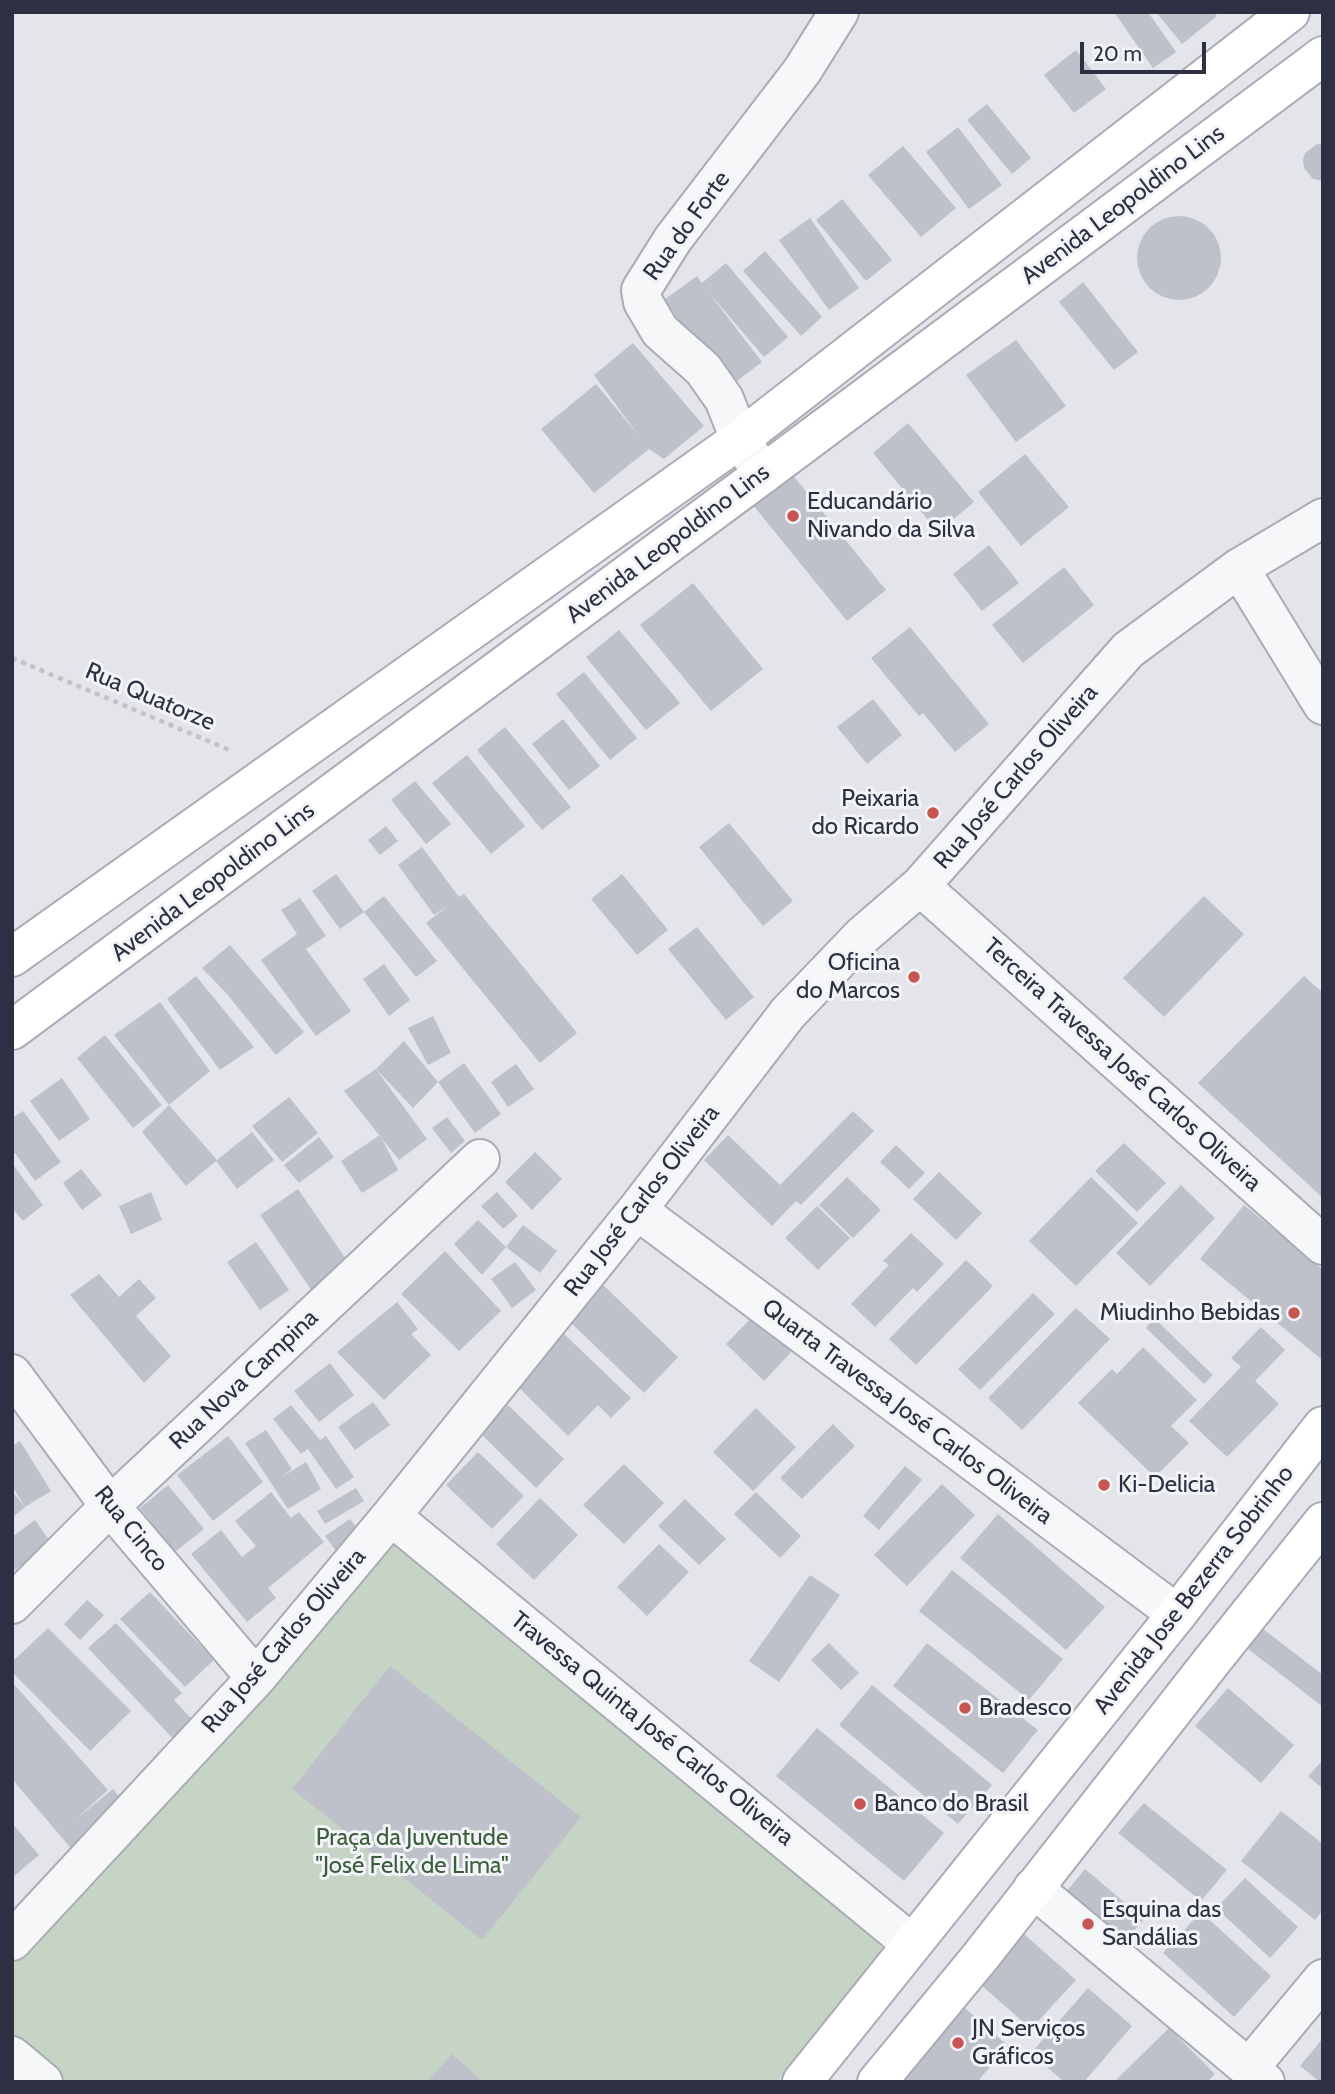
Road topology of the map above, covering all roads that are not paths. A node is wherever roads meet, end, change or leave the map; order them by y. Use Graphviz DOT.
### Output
graph roads {
  1 [pos="839,12"];
  2 [pos="1290,12"];
  3 [pos="1323,56"];
  4 [pos="740,439"];
  5 [pos="763,474"];
  6 [pos="1323,517"];
  7 [pos="1239,568"];
  8 [pos="1323,705"];
  9 [pos="920,886"];
  10 [pos="12,957"];
  11 [pos="12,1030"];
  12 [pos="480,1159"];
  13 [pos="637,1210"];
  14 [pos="1323,1245"];
  15 [pos="12,1374"];
  16 [pos="1323,1426"];
  17 [pos="110,1506"];
  18 [pos="391,1516"];
  19 [pos="1323,1522"];
  20 [pos="12,1604"];
  21 [pos="1177,1614"];
  22 [pos="256,1678"];
  23 [pos="1033,1888"];
  24 [pos="12,1941"];
  25 [pos="912,1944"];
  26 [pos="1323,1979"];
  27 [pos="12,2056"];
  28 [pos="1257,2075"];
  29 [pos="817,2077"];
  30 [pos="43,2082"];
  31 [pos="877,2082"];
  1 -- 4 [label="street, Rua do Forte"];
  2 -- 4 [label="main road, Avenida Leopoldino Lins"];
  3 -- 5 [label="main road, Avenida Leopoldino Lins"];
  4 -- 5 [label="street, Rua do Forte"];
  4 -- 10 [label="main road, Avenida Leopoldino Lins"];
  5 -- 11 [label="main road, Avenida Leopoldino Lins"];
  6 -- 7 [label="street, Rua José Carlos Oliveira"];
  7 -- 8 [label="street"];
  7 -- 9 [label="street, Rua José Carlos Oliveira"];
  9 -- 13 [label="street, Rua José Carlos Oliveira"];
  9 -- 14 [label="street, Terceira Travessa José Carlos Oliveira"];
  12 -- 17 [label="street, Rua Nova Campina"];
  13 -- 18 [label="street, Rua José Carlos Oliveira"];
  13 -- 21 [label="street, Quarta Travessa José Carlos Oliveira"];
  15 -- 17 [label="street, Rua Cinco"];
  16 -- 21 [label="main road, Avenida Jose Bezerra Sobrinho"];
  17 -- 20 [label="street, Rua Nova Campina"];
  17 -- 22 [label="street, Rua Cinco"];
  18 -- 22 [label="street, Rua José Carlos Oliveira"];
  18 -- 25 [label="street, Travessa Quinta José Carlos Oliveira"];
  19 -- 23 [label="main road"];
  21 -- 25 [label="main road, Avenida Jose Bezerra Sobrinho"];
  22 -- 24 [label="street, Rua José Carlos Oliveira"];
  23 -- 28 [label="street"];
  23 -- 31 [label="main road"];
  25 -- 29 [label="main road, Avenida Jose Bezerra Sobrinho"];
  26 -- 28 [label="street"];
  27 -- 30 [label="street"];
}
